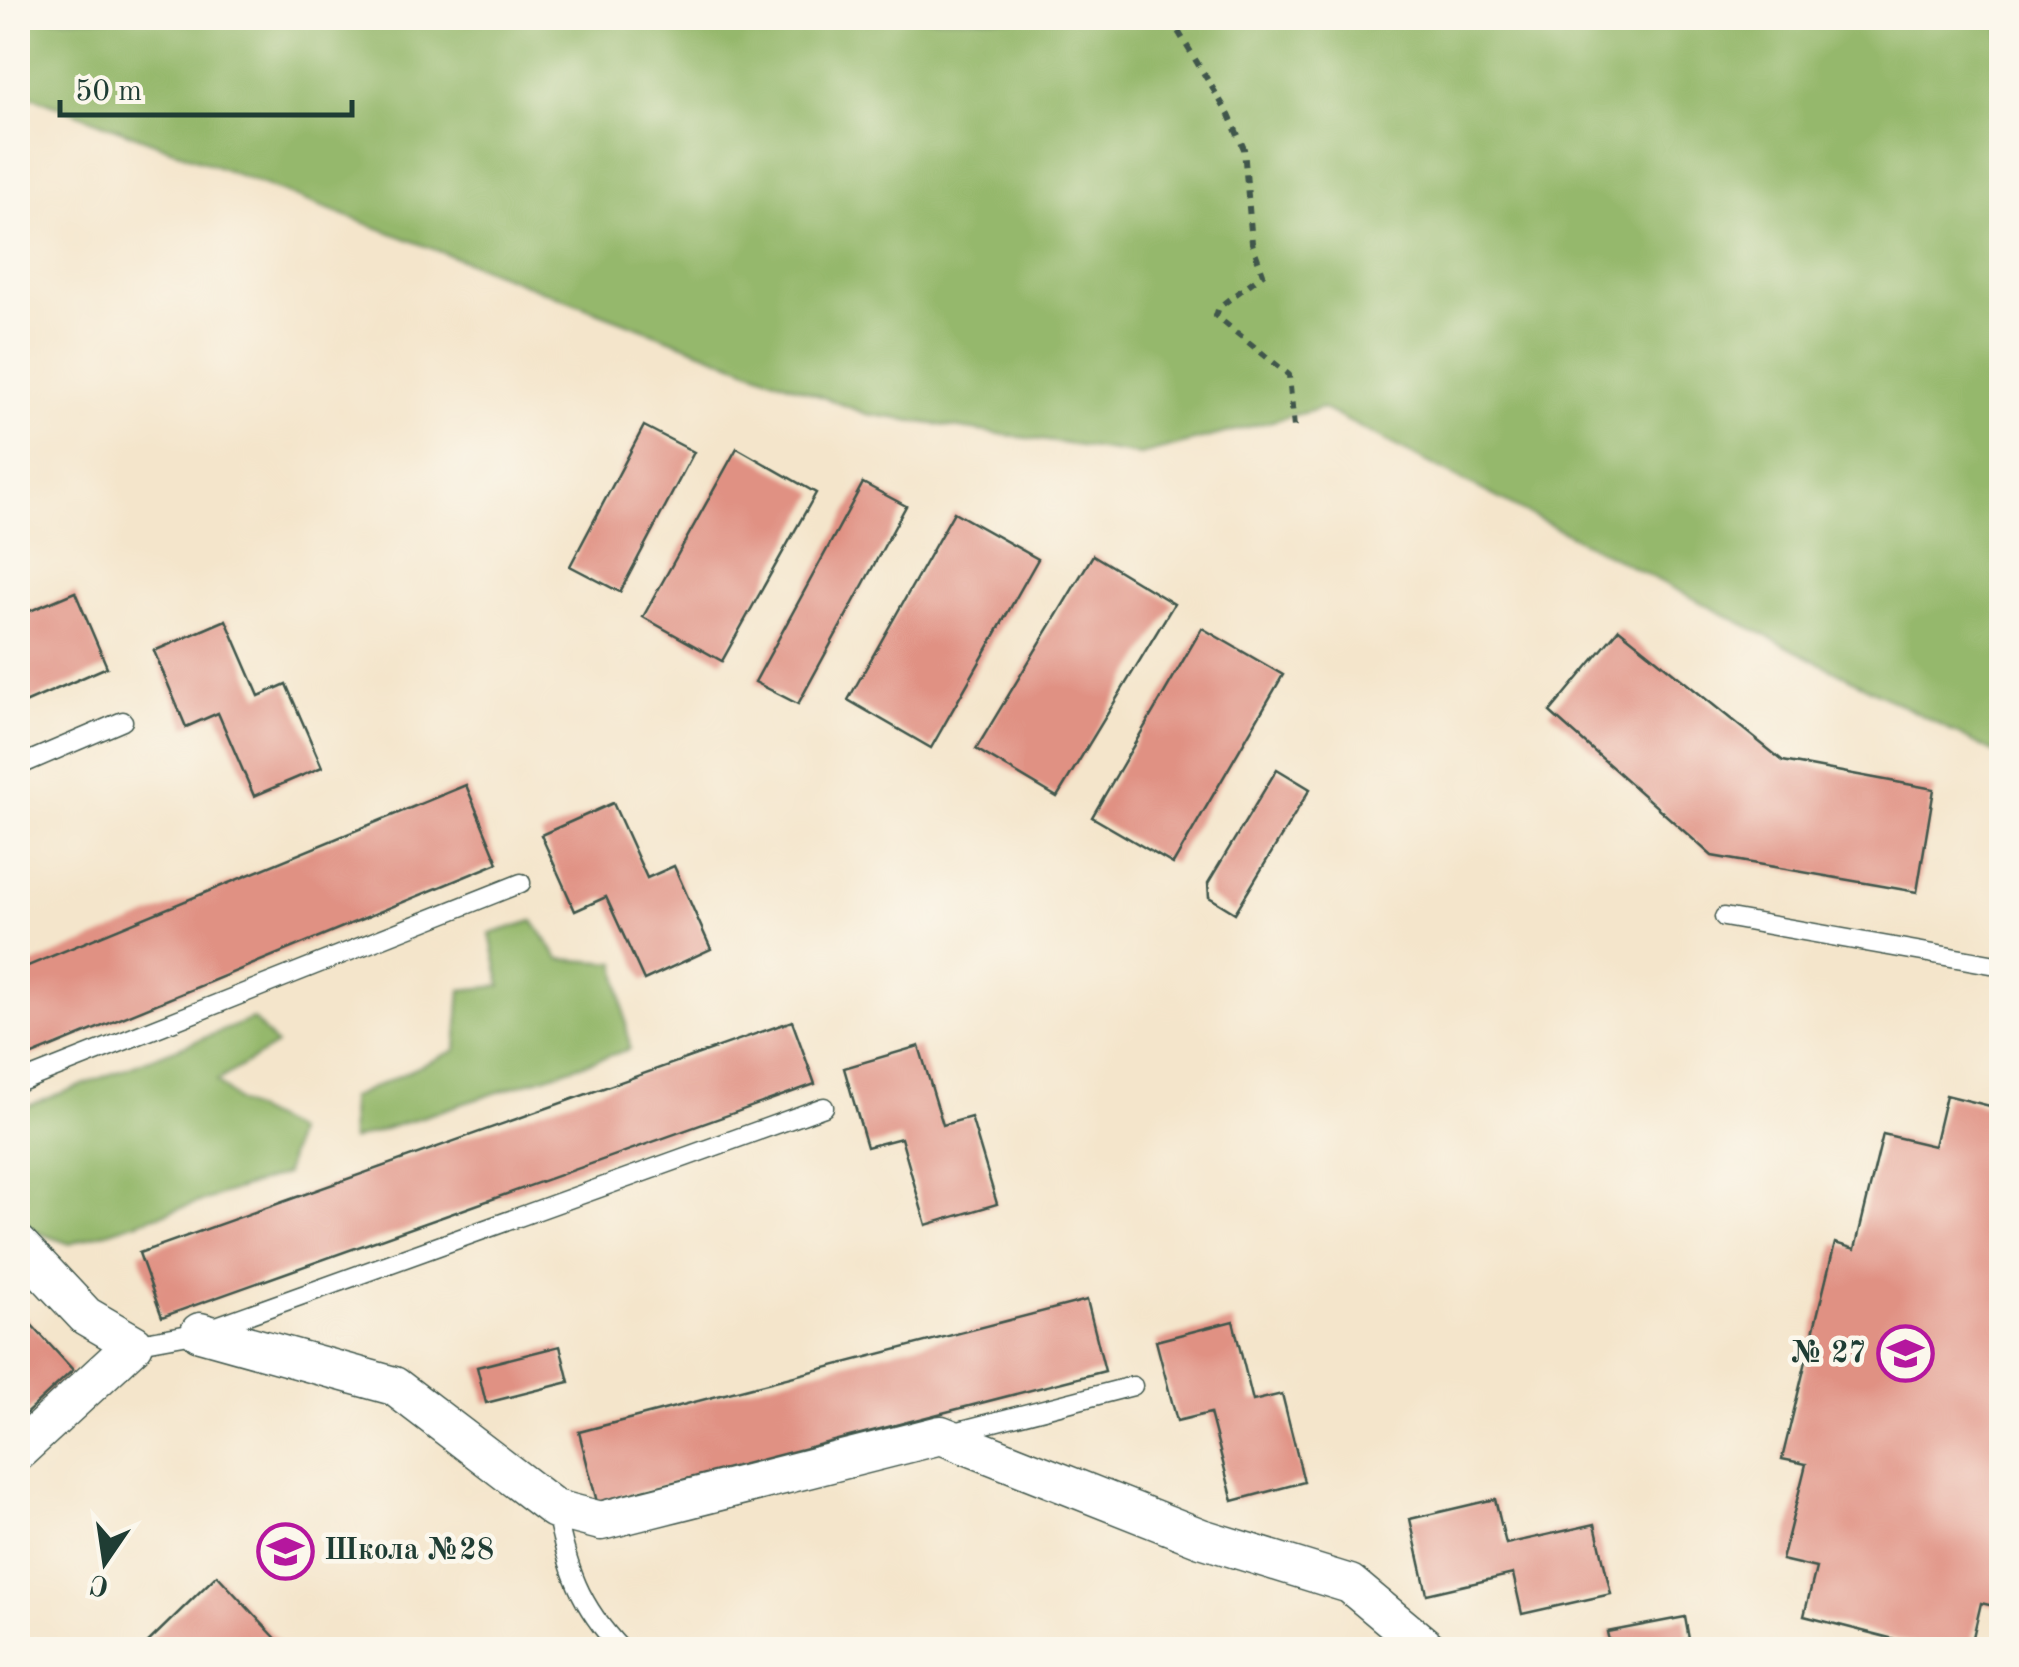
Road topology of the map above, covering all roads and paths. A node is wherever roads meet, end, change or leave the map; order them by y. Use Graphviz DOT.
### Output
graph roads {
  1 [pos="1170,18"];
  2 [pos="1294,428"];
  3 [pos="123,721"];
  4 [pos="18,766"];
  5 [pos="521,883"];
  6 [pos="1724,917"];
  7 [pos="2002,966"];
  8 [pos="18,1084"];
  9 [pos="824,1107"];
  10 [pos="18,1244"];
  11 [pos="200,1332"];
  12 [pos="134,1344"];
  13 [pos="1133,1386"];
  14 [pos="941,1435"];
  15 [pos="18,1451"];
  16 [pos="555,1508"];
  17 [pos="622,1650"];
  18 [pos="1429,1650"];
  1 -- 2 [label="path"];
  3 -- 4 [label="lane"];
  5 -- 8 [label="lane"];
  6 -- 7 [label="lane"];
  9 -- 11 [label="lane"];
  10 -- 12 [label="street"];
  11 -- 12 [label="lane"];
  11 -- 16 [label="street"];
  12 -- 15 [label="street"];
  13 -- 14 [label="lane"];
  14 -- 16 [label="street"];
  14 -- 18 [label="street"];
  16 -- 17 [label="lane"];
}
